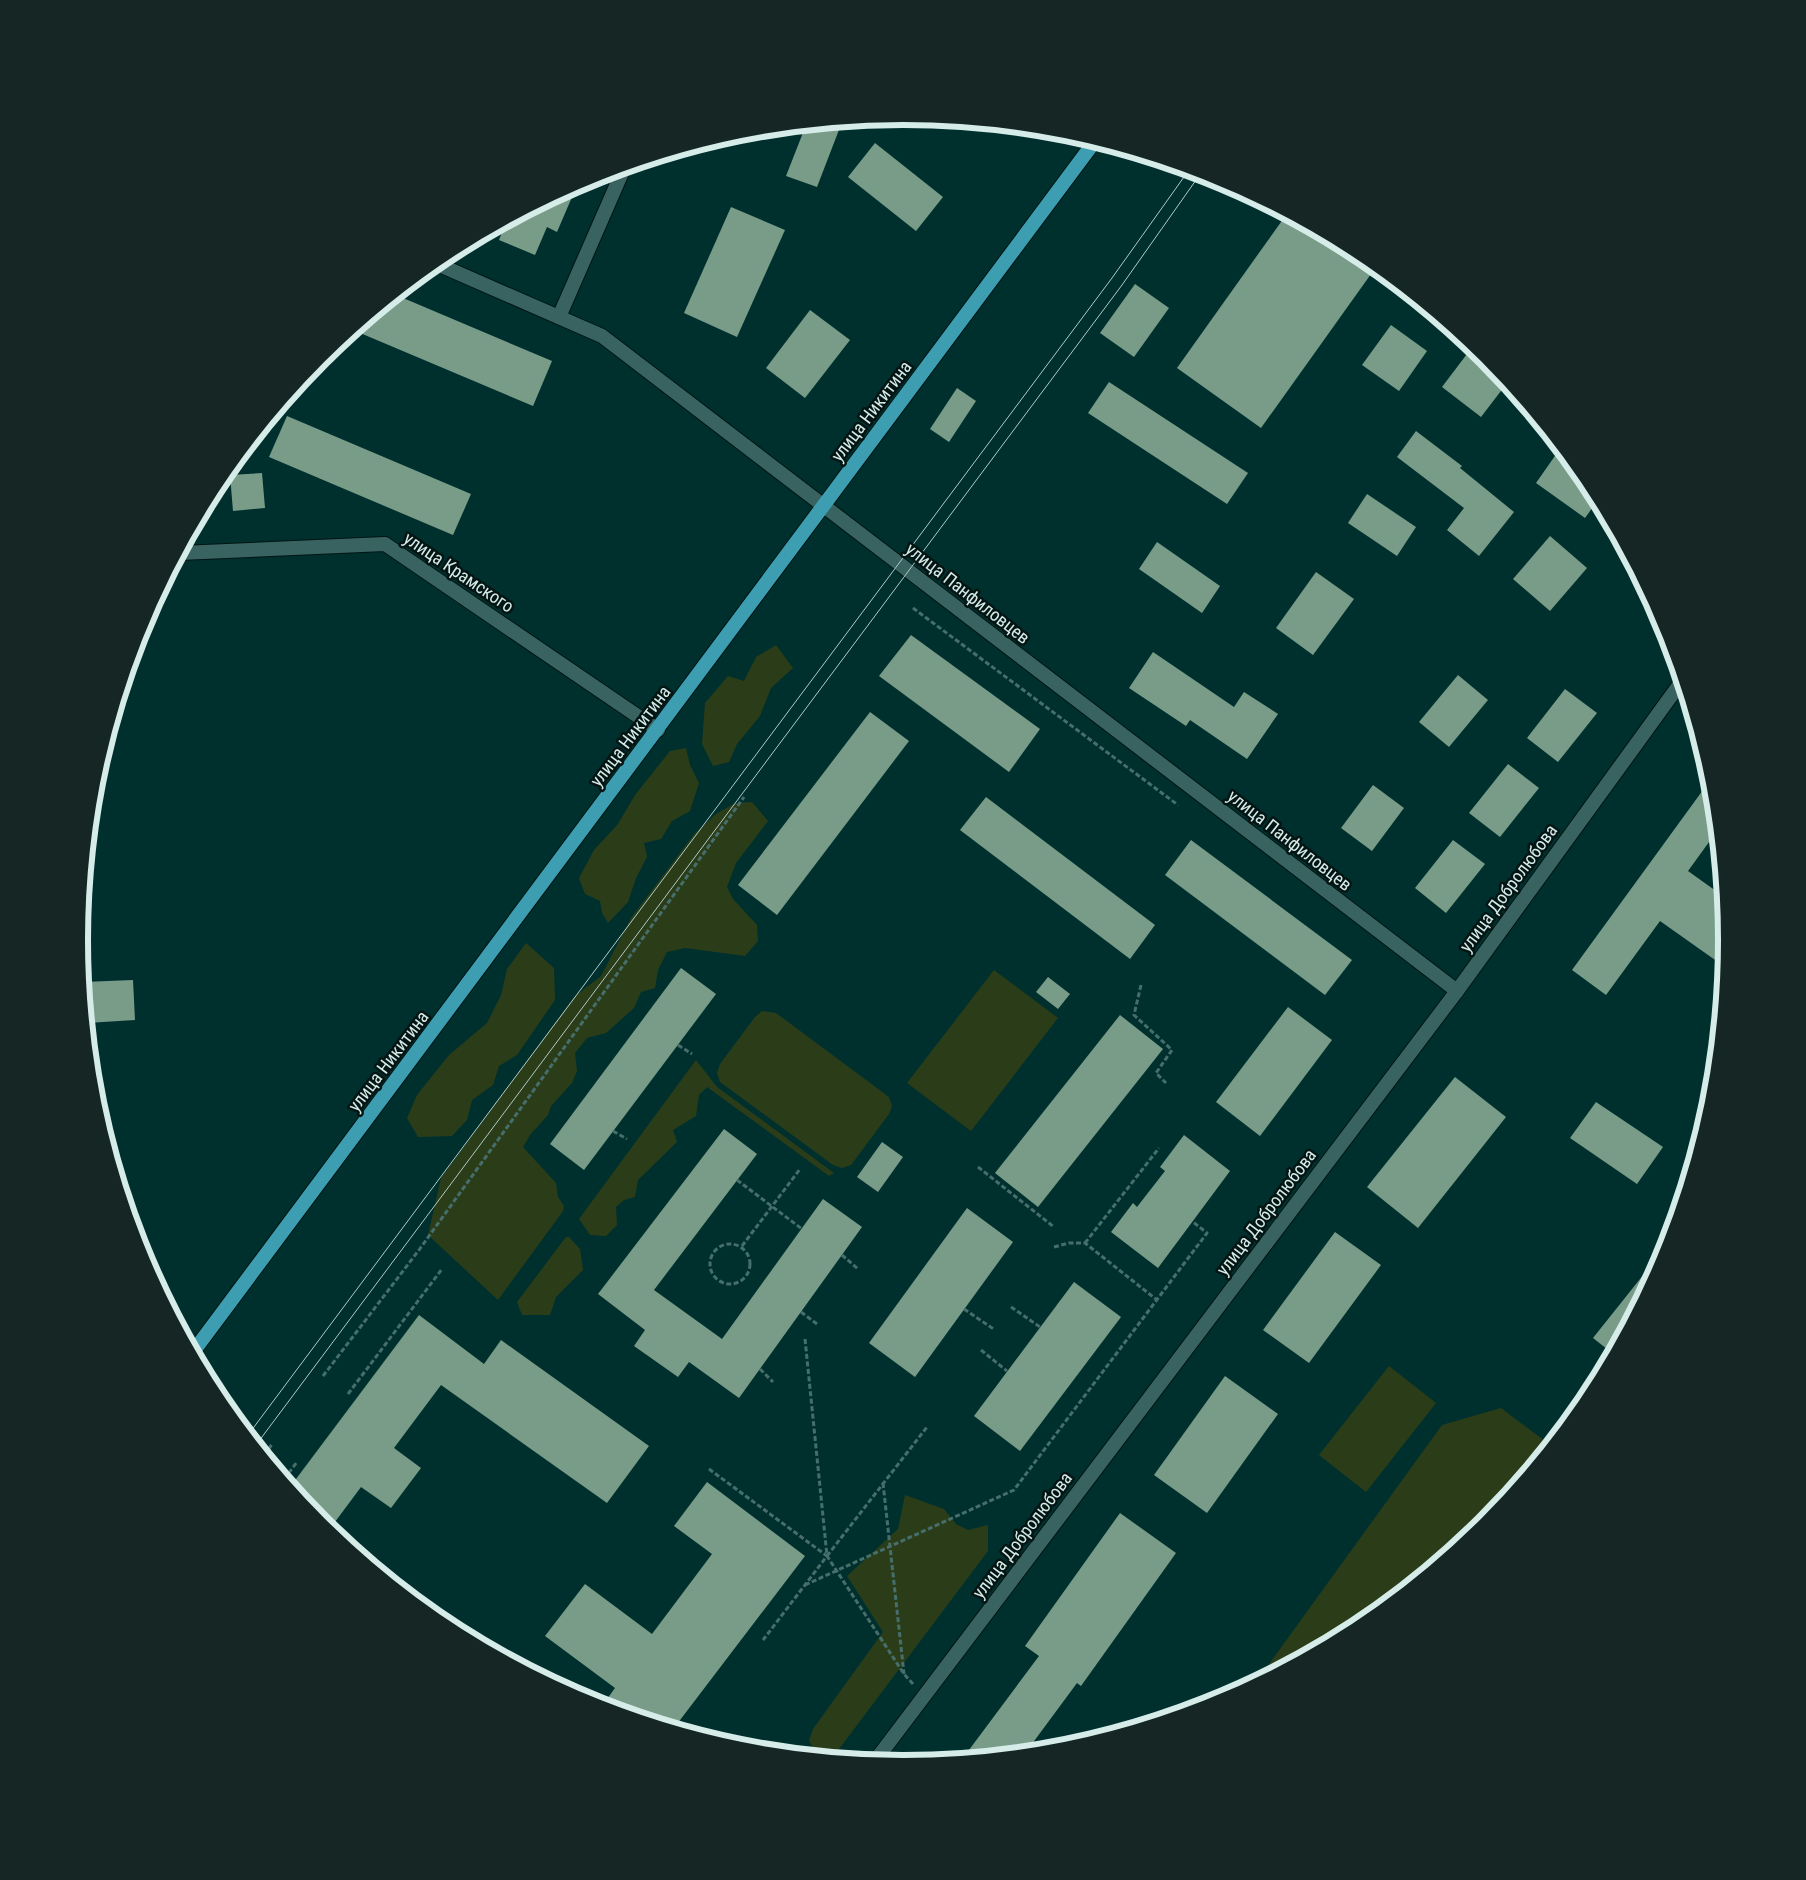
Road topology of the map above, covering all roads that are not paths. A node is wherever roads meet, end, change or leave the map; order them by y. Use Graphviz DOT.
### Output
graph roads {
  1 [pos="1091,147"];
  2 [pos="621,176"];
  3 [pos="443,267"];
  4 [pos="559,317"];
  5 [pos="824,506"];
  6 [pos="186,553"];
  7 [pos="1678,688"];
  8 [pos="658,730"];
  9 [pos="1457,991"];
  10 [pos="197,1347"];
  11 [pos="880,1755"];
  1 -- 5 [label="main road, улица Никитина"];
  2 -- 4 [label="street"];
  3 -- 4 [label="street, улица Панфиловцев"];
  4 -- 5 [label="street, улица Панфиловцев"];
  5 -- 8 [label="main road, улица Никитина"];
  5 -- 9 [label="street, улица Панфиловцев"];
  6 -- 8 [label="street, улица Крамского"];
  7 -- 9 [label="street, улица Добролюбова"];
  8 -- 10 [label="main road, улица Никитина"];
  9 -- 11 [label="street, улица Добролюбова"];
}
